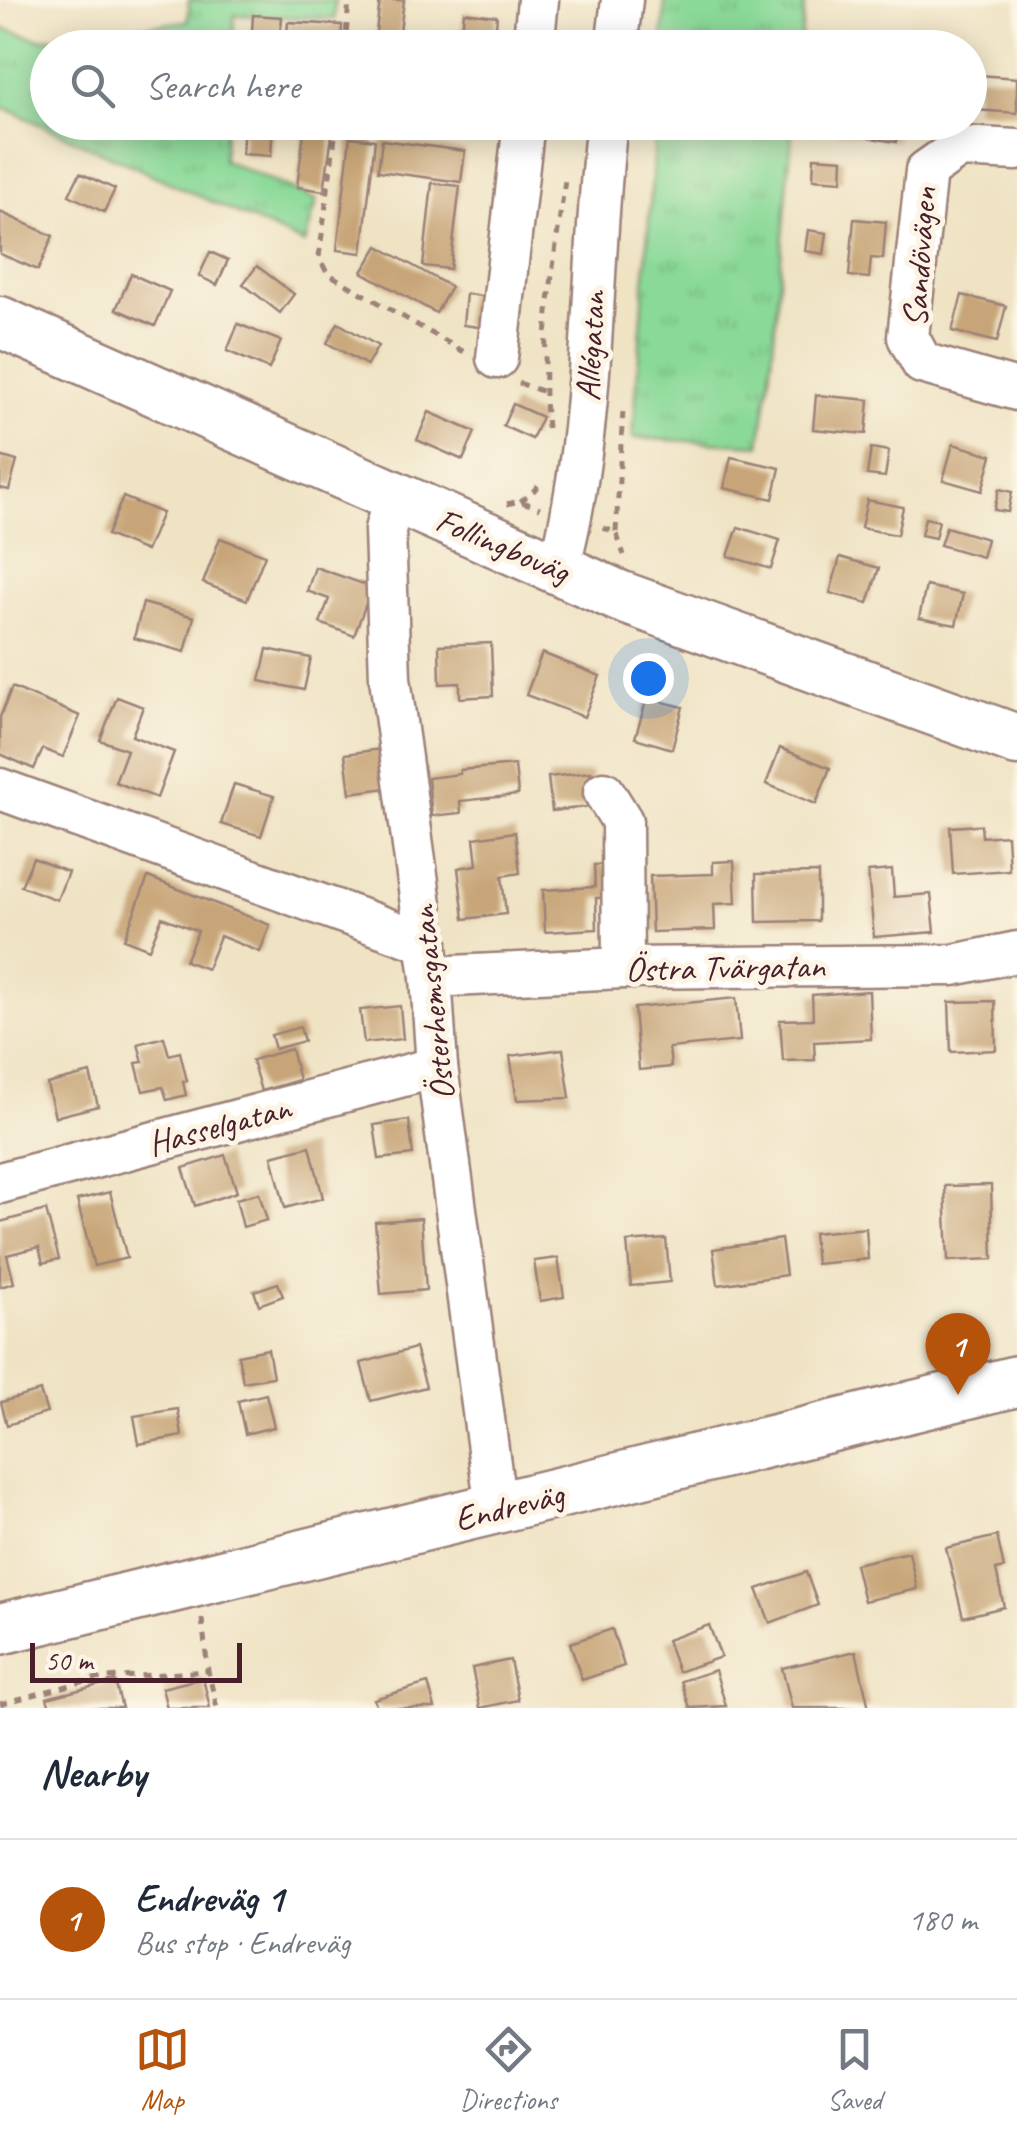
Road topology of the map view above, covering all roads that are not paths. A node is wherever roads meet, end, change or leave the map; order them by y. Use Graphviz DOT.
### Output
graph roads {
  1 [pos="538,0"];
  2 [pos="622,0"];
  3 [pos="534,30"];
  4 [pos="618,30"];
  5 [pos="522,140"];
  6 [pos="606,140"];
  7 [pos="1017,150"];
  8 [pos="0,322"];
  9 [pos="495,365"];
  10 [pos="1017,390"];
  11 [pos="394,498"];
  12 [pos="560,568"];
  13 [pos="1017,740"];
  14 [pos="0,789"];
  15 [pos="604,792"];
  16 [pos="1017,952"];
  17 [pos="429,960"];
  18 [pos="623,968"];
  19 [pos="438,1066"];
  20 [pos="0,1183"];
  21 [pos="1017,1381"];
  22 [pos="496,1509"];
  23 [pos="0,1629"];
  1 -- 3 [label="street"];
  2 -- 4 [label="street"];
  5 -- 9 [label="street"];
  6 -- 12 [label="street, Allégatan"];
  7 -- 10 [label="street, Sandövägen"];
  8 -- 11 [label="main road, Follingboväg"];
  11 -- 12 [label="main road, Follingboväg"];
  11 -- 17 [label="street, Österhemsgatan"];
  12 -- 13 [label="main road, Follingboväg"];
  14 -- 17 [label="street, Östra Tvärgatan"];
  15 -- 18 [label="street"];
  16 -- 18 [label="street, Östra Tvärgatan"];
  17 -- 18 [label="street, Östra Tvärgatan"];
  17 -- 19 [label="street, Österhemsgatan"];
  19 -- 20 [label="street, Hasselgatan"];
  19 -- 22 [label="street, Österhemsgatan"];
  21 -- 22 [label="main road, Endreväg"];
  22 -- 23 [label="main road, Endreväg"];
}
